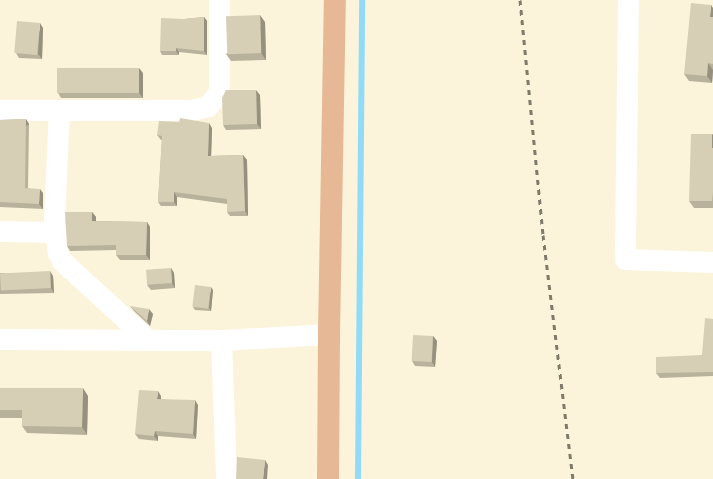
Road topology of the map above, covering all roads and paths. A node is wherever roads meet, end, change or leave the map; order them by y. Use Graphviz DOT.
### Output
graph roads {
  1 [pos="219,0"];
  2 [pos="335,0"];
  3 [pos="628,0"];
  4 [pos="0,110"];
  5 [pos="59,110"];
  6 [pos="0,231"];
  7 [pos="54,232"];
  8 [pos="713,262"];
  9 [pos="329,334"];
  10 [pos="146,338"];
  11 [pos="0,339"];
  12 [pos="221,340"];
  13 [pos="226,479"];
  14 [pos="328,479"];
  1 -- 5 [label="street"];
  2 -- 9 [label="main road"];
  3 -- 8 [label="street"];
  4 -- 5 [label="street"];
  5 -- 7 [label="street"];
  6 -- 7 [label="street"];
  7 -- 10 [label="street"];
  9 -- 12 [label="street"];
  9 -- 14 [label="main road"];
  10 -- 11 [label="street"];
  10 -- 12 [label="street"];
  12 -- 13 [label="street"];
}
